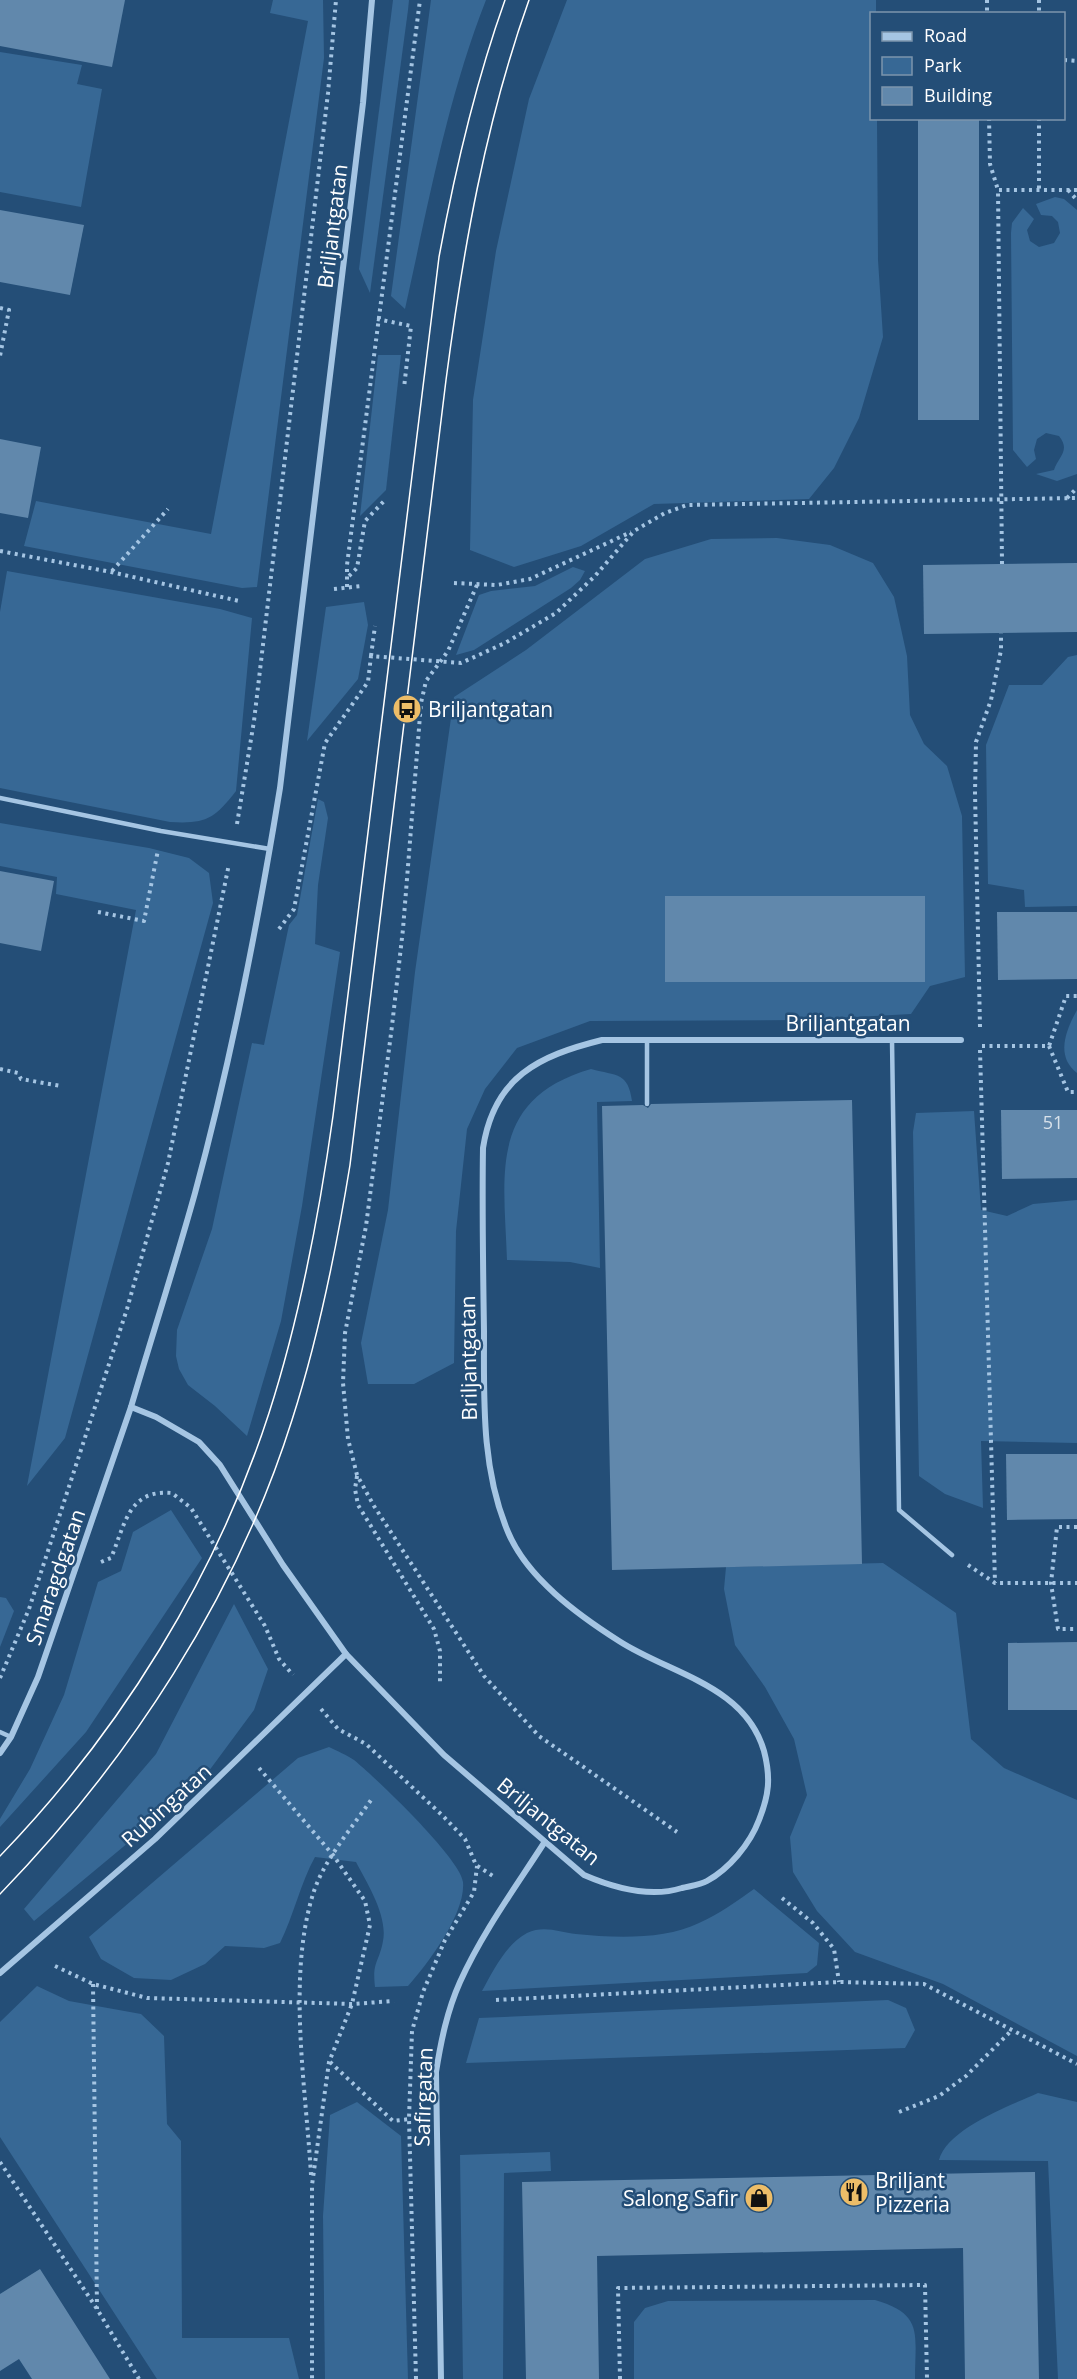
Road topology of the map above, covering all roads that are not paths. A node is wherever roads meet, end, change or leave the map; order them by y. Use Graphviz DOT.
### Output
graph roads {
  1 [pos="372,0"];
  2 [pos="0,798"];
  3 [pos="270,849"];
  4 [pos="647,1040"];
  5 [pos="892,1040"];
  6 [pos="961,1040"];
  7 [pos="647,1104"];
  8 [pos="131,1407"];
  9 [pos="952,1555"];
  10 [pos="346,1654"];
  11 [pos="0,1732"];
  12 [pos="11,1737"];
  13 [pos="0,1753"];
  14 [pos="544,1843"];
  15 [pos="0,1973"];
  16 [pos="441,2379"];
  1 -- 3 [label="street, Briljantgatan"];
  2 -- 3 [label="lane"];
  3 -- 8 [label="street, Briljantgatan"];
  4 -- 5 [label="street, Briljantgatan"];
  4 -- 7 [label="lane"];
  4 -- 14 [label="street, Briljantgatan"];
  5 -- 6 [label="street, Briljantgatan"];
  5 -- 9 [label="lane"];
  8 -- 10 [label="street, Briljantgatan"];
  8 -- 12 [label="street, Smaragdgatan"];
  10 -- 14 [label="street, Briljantgatan"];
  10 -- 15 [label="street, Rubingatan"];
  11 -- 12 [label="lane"];
  12 -- 13 [label="street, Smaragdgatan"];
  14 -- 16 [label="street, Safirgatan"];
}
